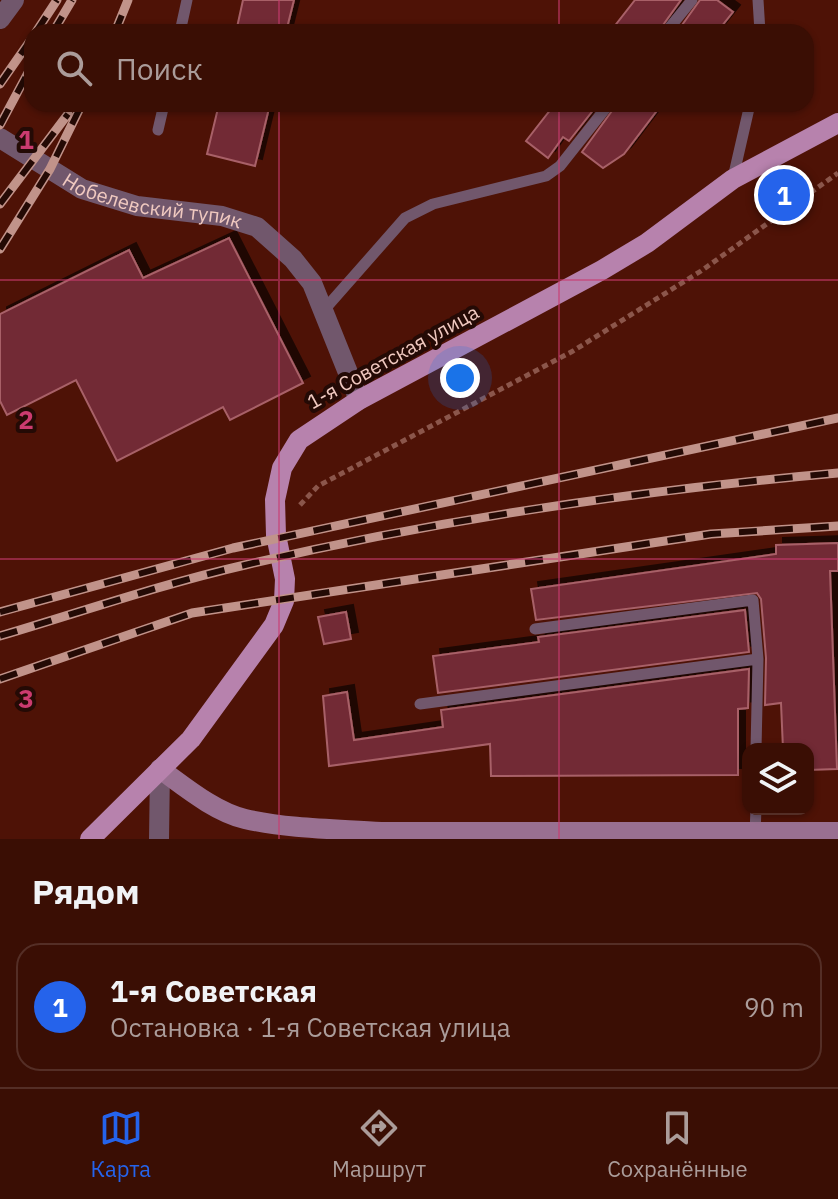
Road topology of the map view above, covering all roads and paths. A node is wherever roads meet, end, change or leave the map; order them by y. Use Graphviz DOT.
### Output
graph roads {
  1 [pos="14,0"];
  2 [pos="187,0"];
  3 [pos="692,0"];
  4 [pos="758,0"];
  5 [pos="0,19"];
  6 [pos="182,24"];
  7 [pos="672,24"];
  8 [pos="760,24"];
  9 [pos="162,112"];
  10 [pos="603,112"];
  11 [pos="748,112"];
  12 [pos="838,123"];
  13 [pos="158,130"];
  14 [pos="0,138"];
  15 [pos="838,173"];
  16 [pos="733,179"];
  17 [pos="324,310"];
  18 [pos="359,400"];
  19 [pos="299,517"];
  20 [pos="535,629"];
  21 [pos="758,659"];
  22 [pos="420,704"];
  23 [pos="756,743"];
  24 [pos="160,769"];
  25 [pos="756,815"];
  26 [pos="838,832"];
  27 [pos="755,833"];
  28 [pos="726,836"];
  29 [pos="90,839"];
  30 [pos="159,839"];
  1 -- 5 [label="street"];
  2 -- 6 [label="lane"];
  3 -- 7 [label="lane"];
  4 -- 8 [label="lane"];
  9 -- 13 [label="lane"];
  10 -- 17 [label="lane"];
  11 -- 16 [label="lane"];
  12 -- 16 [label="main road, 1-я Советская улица"];
  14 -- 17 [label="street, Нобелевский тупик"];
  15 -- 19 [label="path"];
  16 -- 18 [label="main road, 1-я Советская улица"];
  17 -- 18 [label="street, Нобелевский тупик"];
  18 -- 24 [label="main road, 1-я Советская улица"];
  20 -- 21 [label="lane"];
  21 -- 22 [label="lane"];
  21 -- 23 [label="lane"];
  24 -- 28 [label="street"];
  24 -- 29 [label="main road, 1-я Советская улица"];
  24 -- 30 [label="street"];
  25 -- 27 [label="lane"];
  26 -- 27 [label="street"];
  27 -- 28 [label="street"];
}
